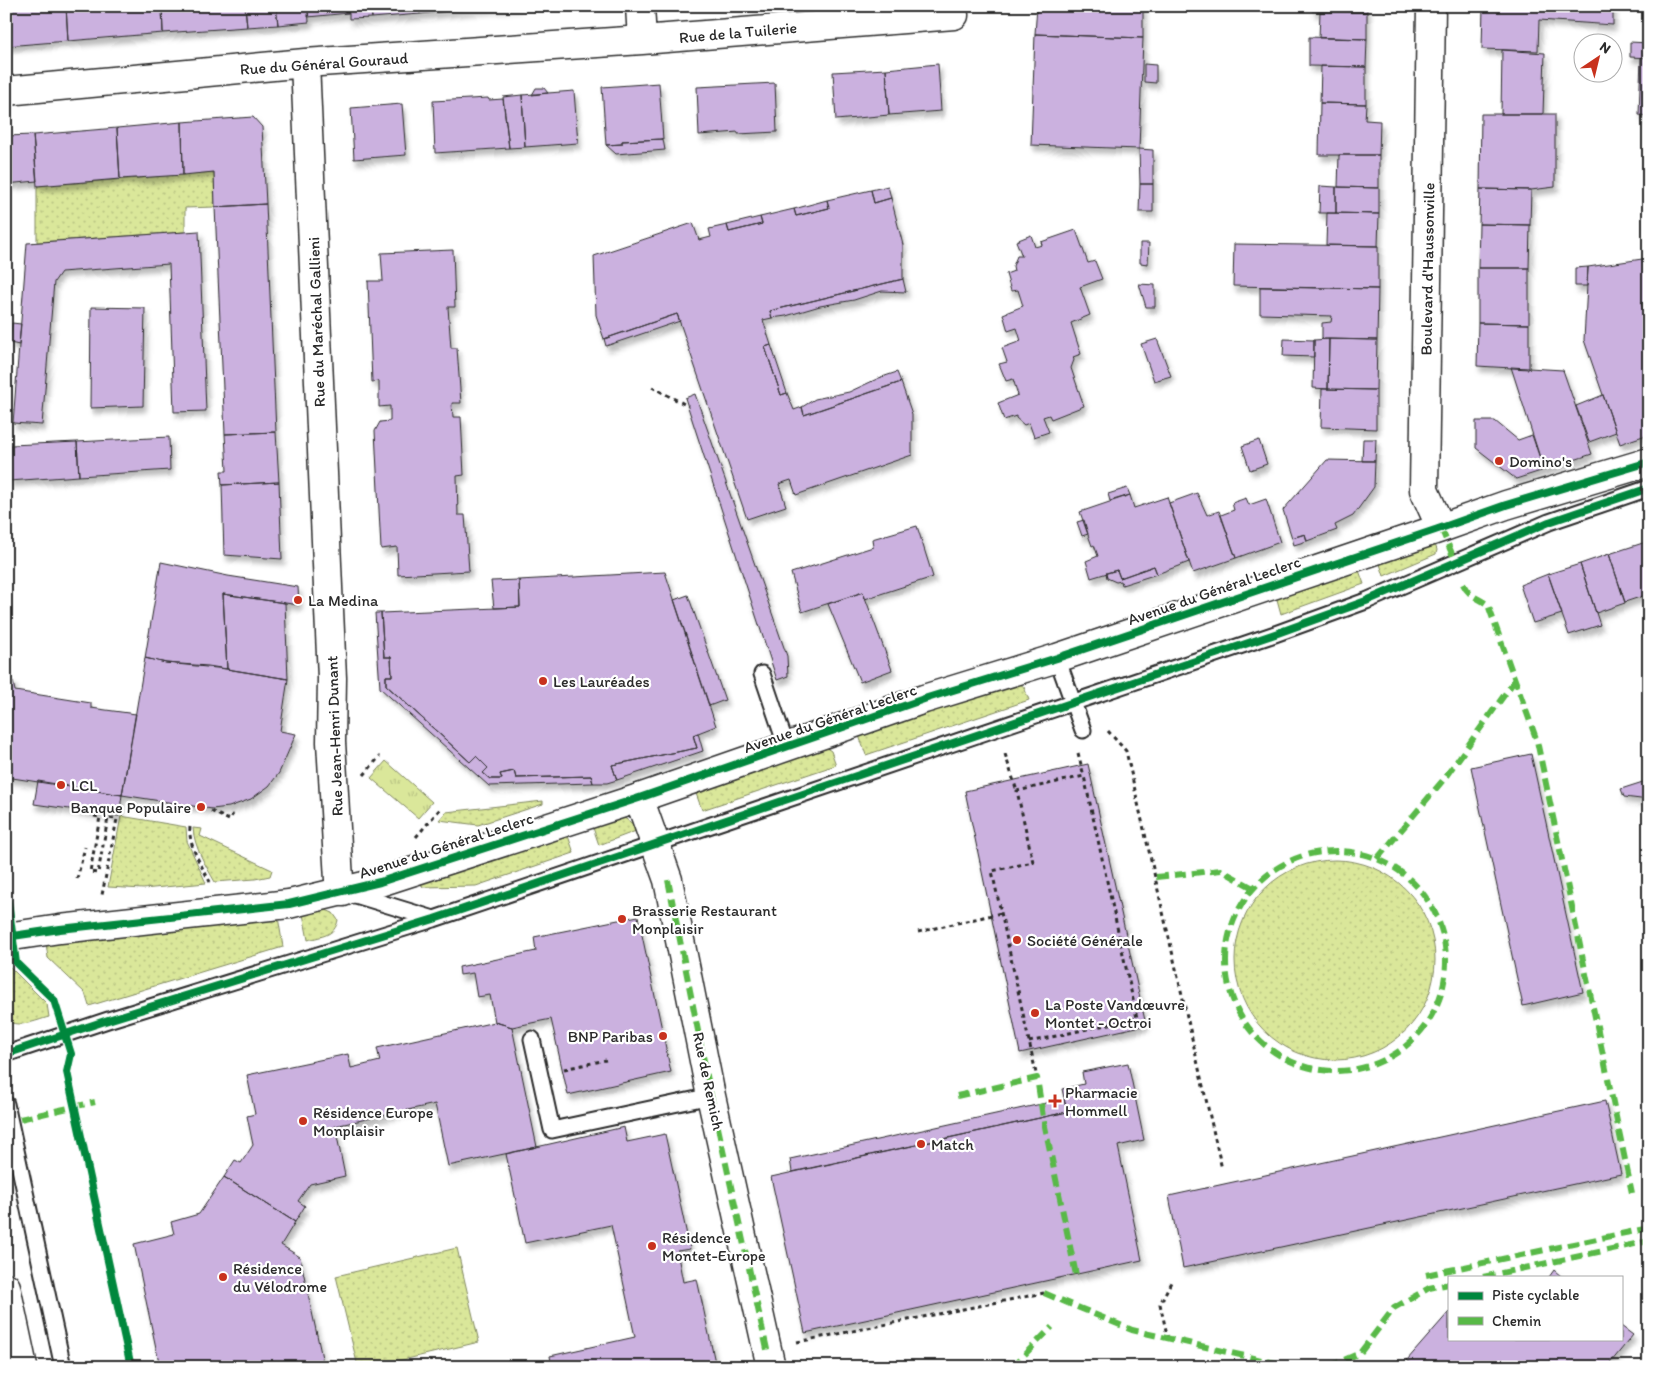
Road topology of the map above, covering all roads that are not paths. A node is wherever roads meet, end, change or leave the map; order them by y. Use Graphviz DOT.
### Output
graph roads {
  1 [pos="640,6"];
  2 [pos="1431,6"];
  3 [pos="954,15"];
  4 [pos="642,40"];
  5 [pos="305,63"];
  6 [pos="6,91"];
  7 [pos="1649,462"];
  8 [pos="1649,488"];
  9 [pos="1441,528"];
  10 [pos="327,580"];
  11 [pos="1057,658"];
  12 [pos="762,674"];
  13 [pos="1073,703"];
  14 [pos="1083,730"];
  15 [pos="787,748"];
  16 [pos="639,798"];
  17 [pos="656,844"];
  18 [pos="343,892"];
  19 [pos="434,919"];
  20 [pos="6,937"];
  21 [pos="532,1039"];
  22 [pos="6,1054"];
  23 [pos="711,1096"];
  24 [pos="6,1104"];
  25 [pos="6,1287"];
  26 [pos="23,1367"];
  27 [pos="63,1367"];
  28 [pos="771,1367"];
  1 -- 4 [label="street"];
  2 -- 9 [label="street, Boulevard d'Haussonville"];
  3 -- 4 [label="street, Rue de la Tuilerie"];
  4 -- 5 [label="street, Rue du Général Gouraud"];
  5 -- 6 [label="street, Rue du Général Gouraud"];
  5 -- 10 [label="street, Rue du Maréchal Gallieni"];
  7 -- 9 [label="street, Avenue du Général Leclerc"];
  8 -- 13 [label="lane"];
  9 -- 11 [label="street, Avenue du Général Leclerc"];
  10 -- 18 [label="street, Rue Jean-Henri Dunant"];
  11 -- 13 [label="lane"];
  11 -- 15 [label="street, Avenue du Général Leclerc"];
  12 -- 15 [label="lane"];
  13 -- 14 [label="lane"];
  13 -- 17 [label="lane"];
  15 -- 16 [label="street, Avenue du Général Leclerc"];
  16 -- 17 [label="street, Rue de Remich"];
  16 -- 18 [label="street, Avenue du Général Leclerc"];
  17 -- 19 [label="lane"];
  17 -- 23 [label="street, Rue de Remich"];
  18 -- 19 [label="lane"];
  18 -- 20 [label="street, Avenue du Général Leclerc"];
  19 -- 22 [label="lane"];
  21 -- 23 [label="lane"];
  23 -- 28 [label="street, Rue de Remich"];
  24 -- 27 [label="lane"];
  25 -- 26 [label="street"];
}
